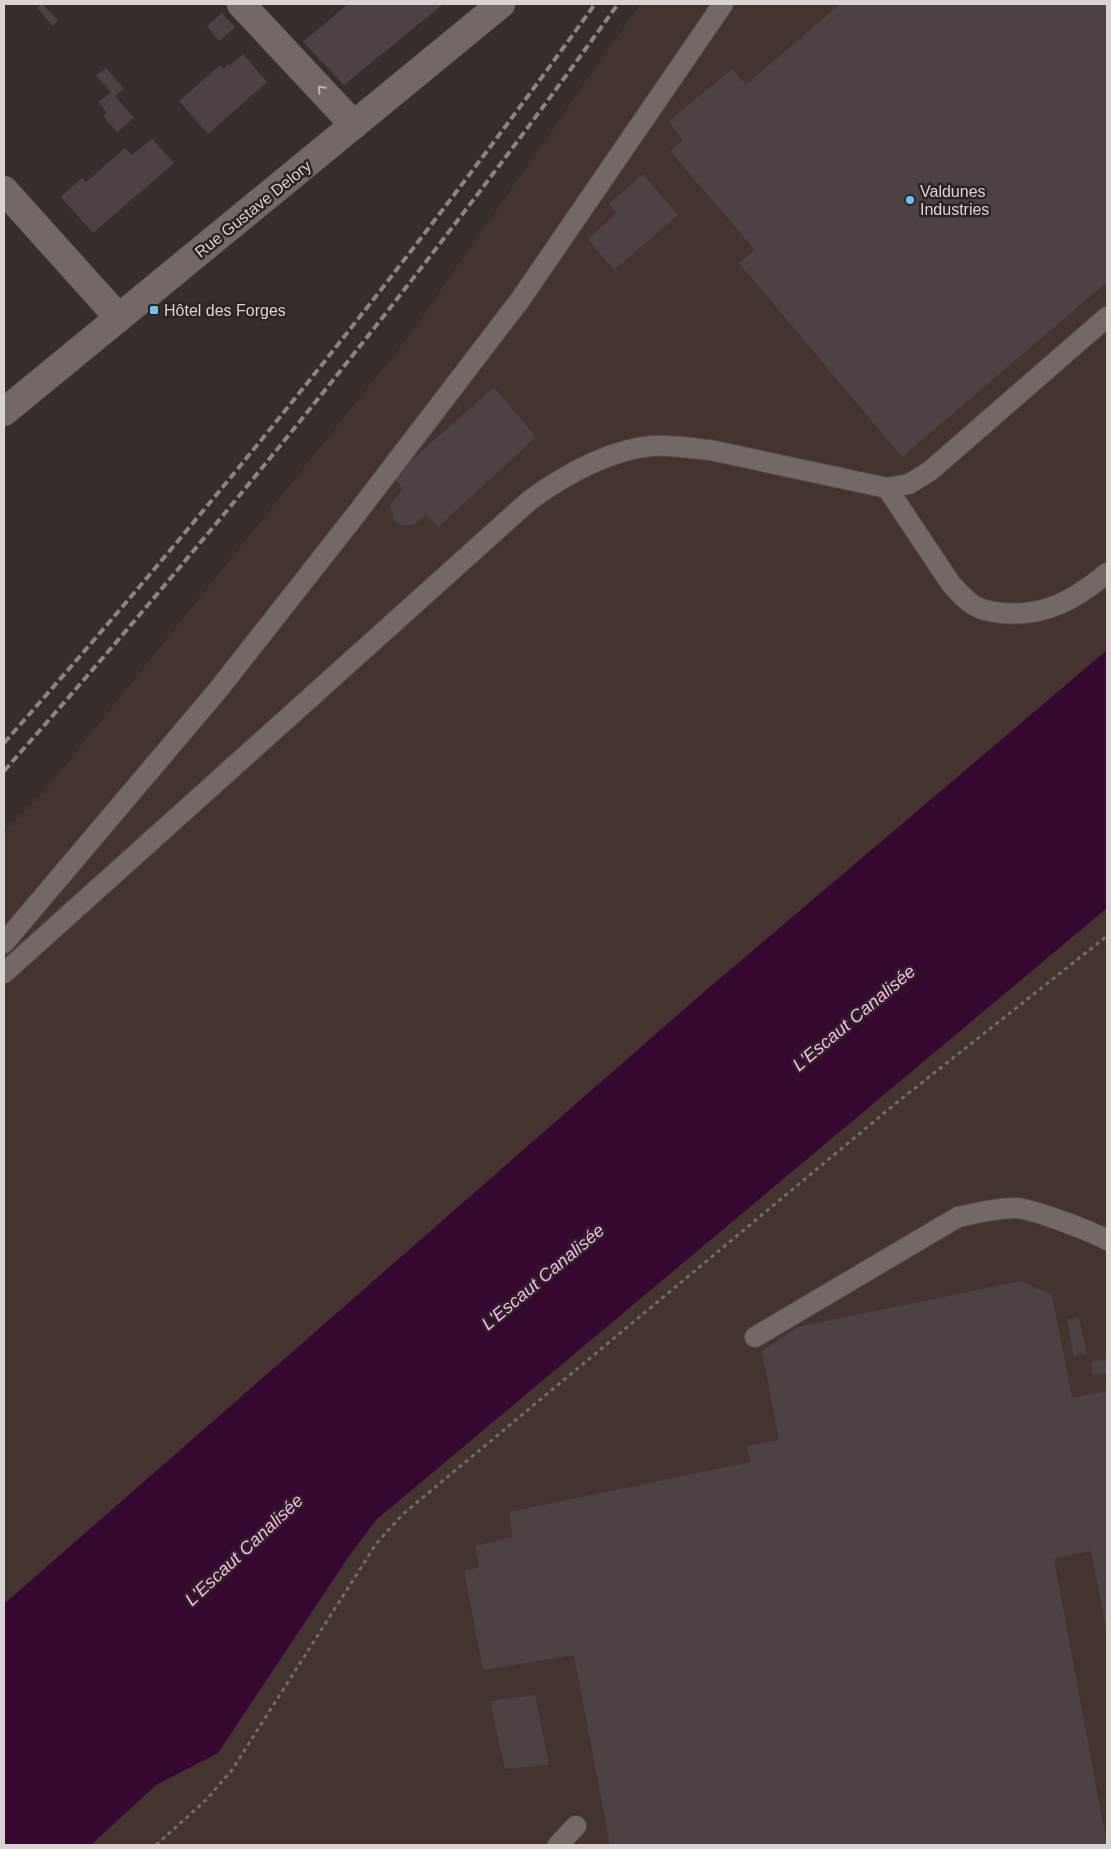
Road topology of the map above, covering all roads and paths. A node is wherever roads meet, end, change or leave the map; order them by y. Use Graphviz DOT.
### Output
graph roads {
  1 [pos="241,4"];
  2 [pos="501,4"];
  3 [pos="723,4"];
  4 [pos="354,125"];
  5 [pos="4,190"];
  6 [pos="1107,317"];
  7 [pos="119,318"];
  8 [pos="4,412"];
  9 [pos="887,488"];
  10 [pos="1107,573"];
  11 [pos="1107,936"];
  12 [pos="4,943"];
  13 [pos="4,973"];
  14 [pos="1107,1240"];
  15 [pos="755,1337"];
  16 [pos="576,1826"];
  17 [pos="156,1845"];
  18 [pos="558,1845"];
  4 -- 1 [label="street, one-way"];
  2 -- 4 [label="street, Rue Gustave Delory"];
  3 -- 12 [label="lane"];
  4 -- 7 [label="street, Rue Gustave Delory"];
  5 -- 7 [label="street"];
  6 -- 9 [label="lane"];
  7 -- 8 [label="street, Rue Gustave Delory"];
  9 -- 10 [label="lane"];
  9 -- 13 [label="lane"];
  11 -- 17 [label="path"];
  14 -- 15 [label="lane"];
  16 -- 18 [label="lane"];
}
